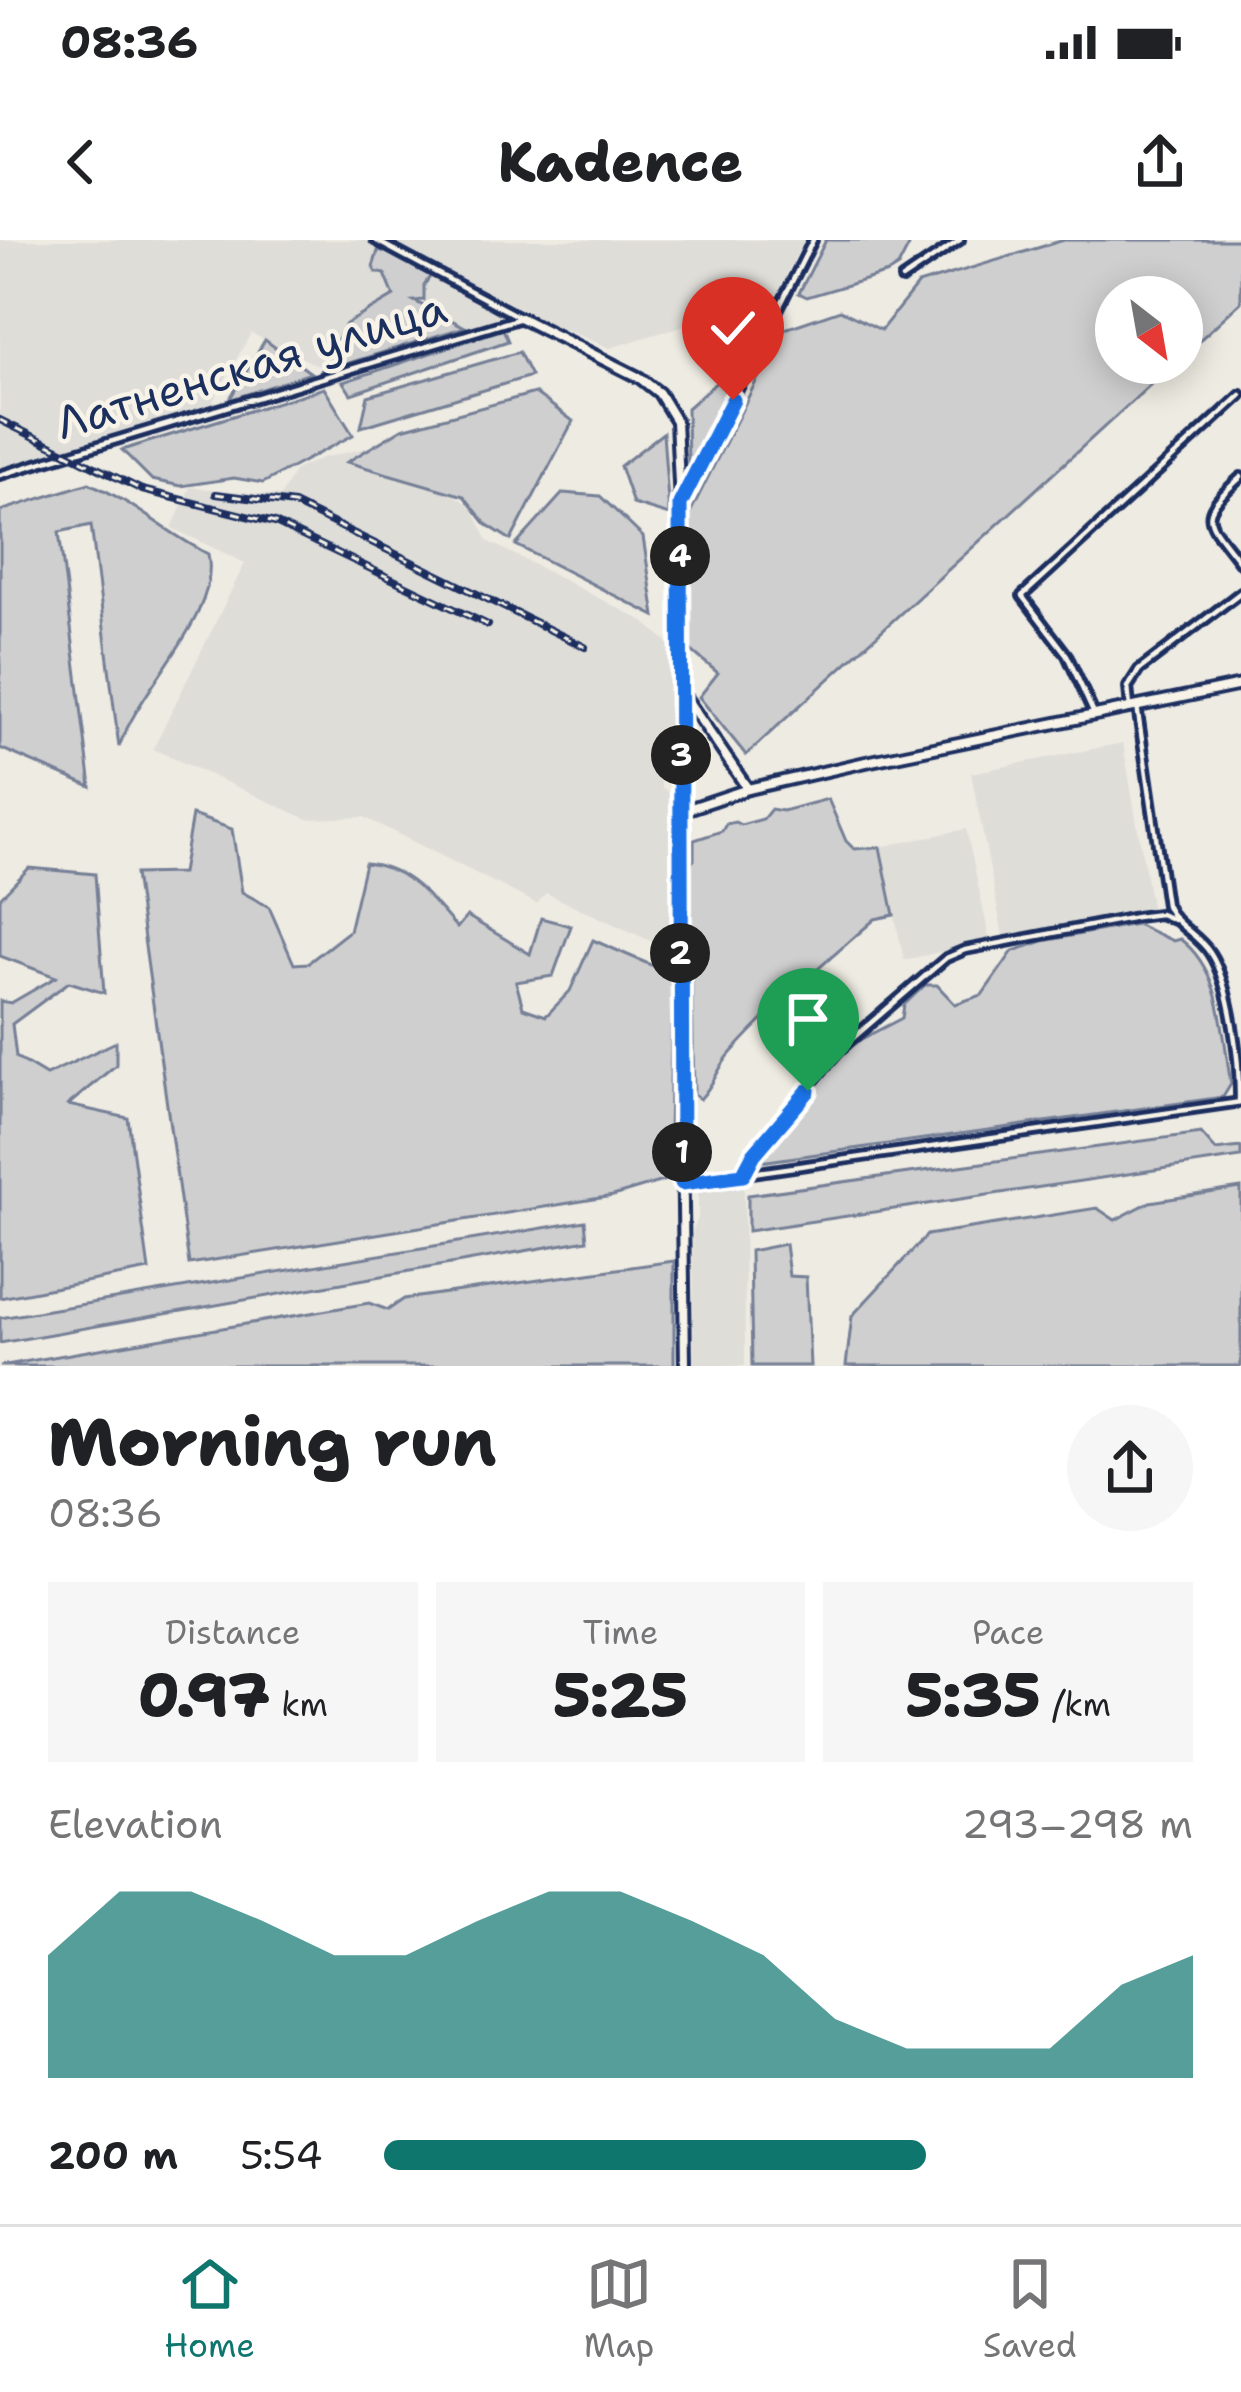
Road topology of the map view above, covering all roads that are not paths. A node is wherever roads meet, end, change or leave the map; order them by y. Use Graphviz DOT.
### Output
graph roads {
  1 [pos="374,240"];
  2 [pos="813,240"];
  3 [pos="960,240"];
  4 [pos="902,280"];
  5 [pos="521,318"];
  6 [pos="1241,395"];
  7 [pos="0,475"];
  8 [pos="1241,477"];
  9 [pos="680,504"];
  10 [pos="1241,564"];
  11 [pos="1241,592"];
  12 [pos="1241,685"];
  13 [pos="680,689"];
  14 [pos="1133,706"];
  15 [pos="1094,714"];
  16 [pos="748,789"];
  17 [pos="682,812"];
  18 [pos="1174,920"];
  19 [pos="1240,1102"];
  20 [pos="743,1175"];
  21 [pos="682,1183"];
  22 [pos="685,1366"];
  1 -- 5 [label="street, Латненская улица"];
  2 -- 9 [label="street"];
  3 -- 4 [label="street"];
  5 -- 7 [label="street, Латненская улица"];
  5 -- 9 [label="street, Латненская улица"];
  6 -- 15 [label="street"];
  8 -- 10 [label="street"];
  9 -- 13 [label="street, Латненская улица"];
  11 -- 14 [label="street"];
  12 -- 14 [label="street"];
  13 -- 16 [label="street"];
  13 -- 17 [label="street, Латненская улица"];
  14 -- 15 [label="street"];
  14 -- 18 [label="street"];
  15 -- 16 [label="street"];
  16 -- 17 [label="street"];
  17 -- 21 [label="street, Латненская улица"];
  18 -- 19 [label="street"];
  18 -- 20 [label="street"];
  19 -- 20 [label="street"];
  20 -- 21 [label="street"];
  21 -- 22 [label="street, Латненская улица"];
}
